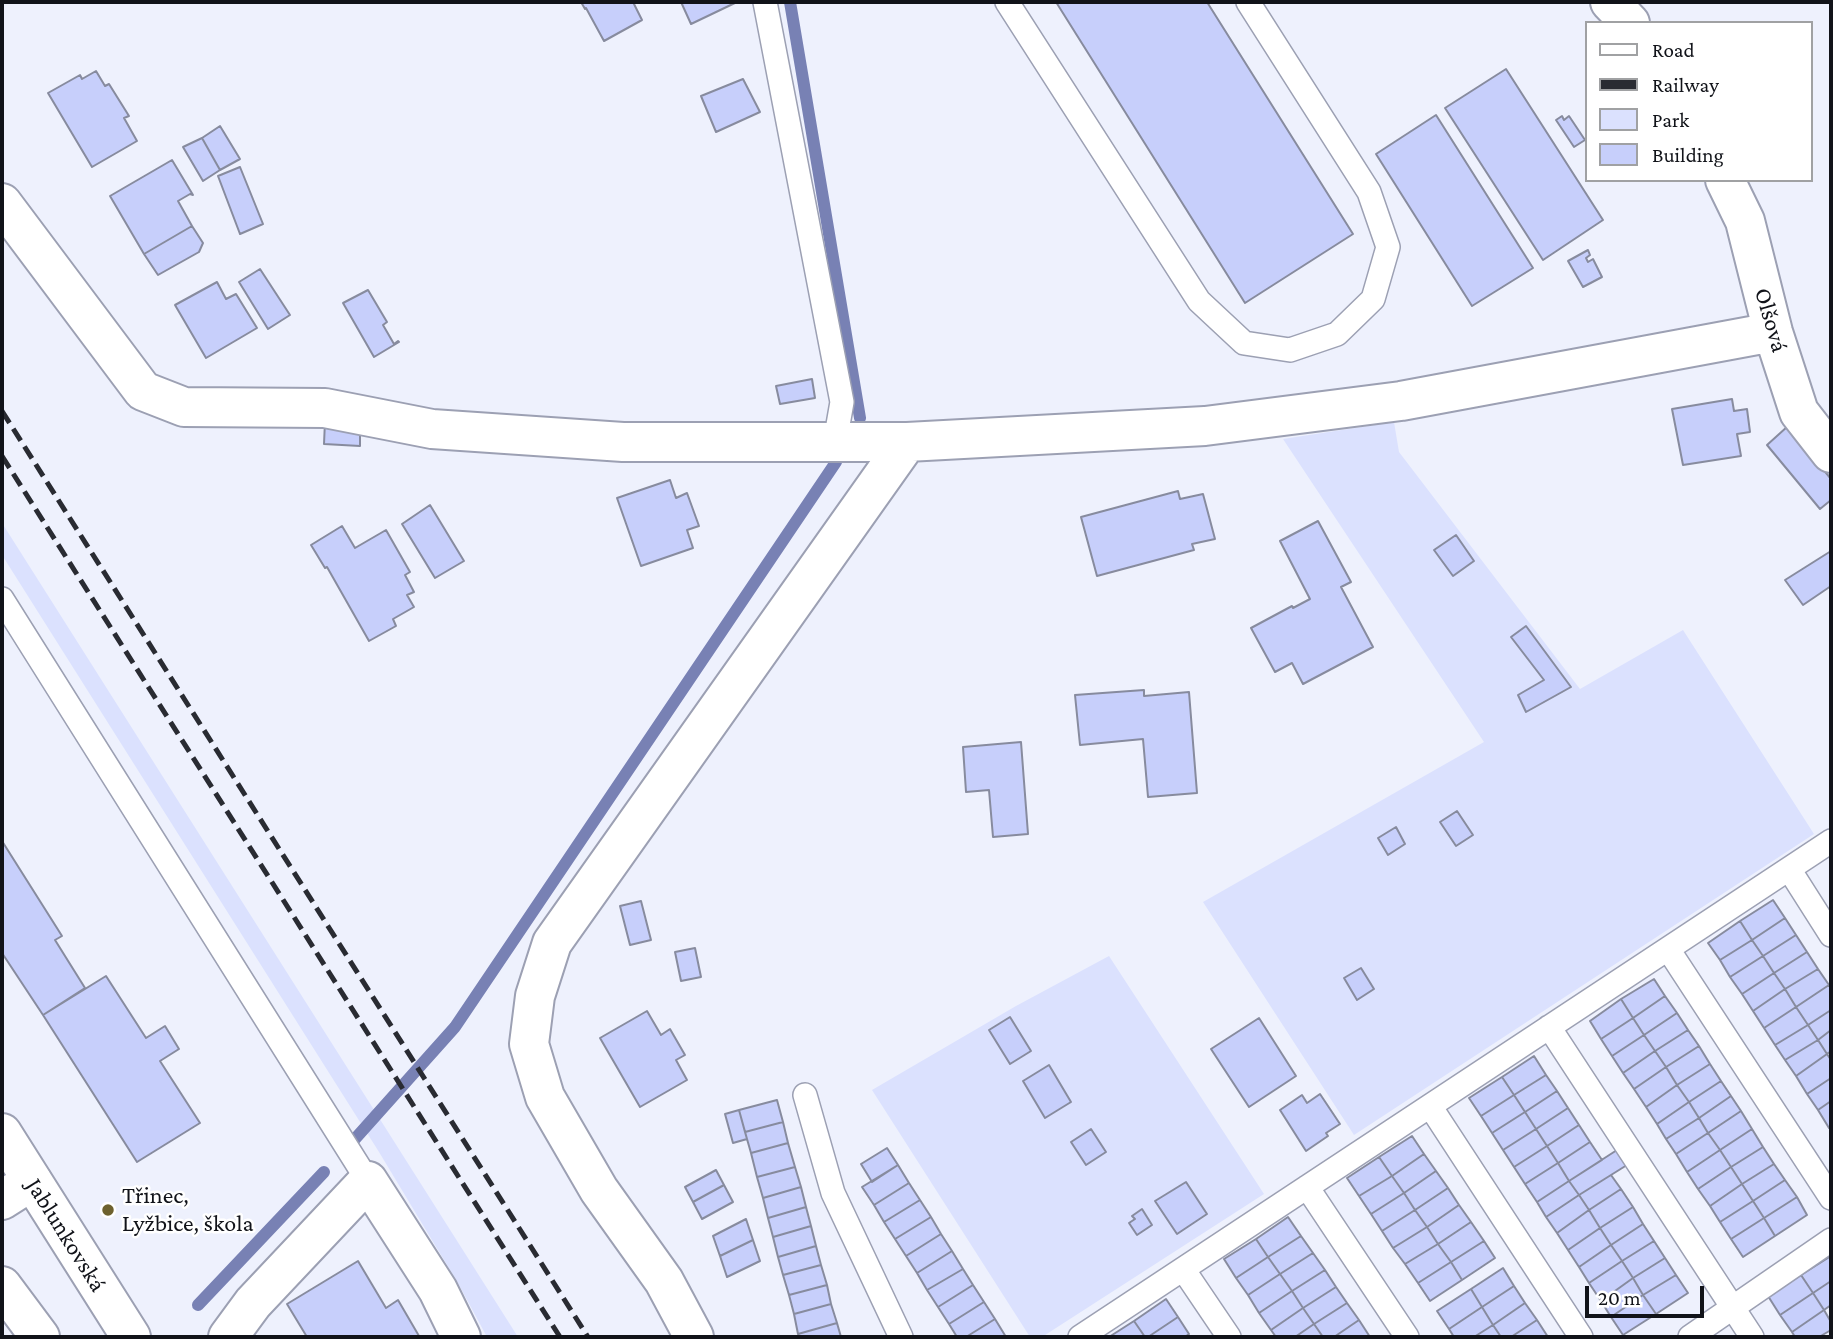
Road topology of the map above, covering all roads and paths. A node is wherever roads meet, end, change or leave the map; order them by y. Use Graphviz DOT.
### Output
graph roads {
  1 [pos="765,2"];
  2 [pos="1007,2"];
  3 [pos="1248,2"];
  4 [pos="1610,2"];
  5 [pos="1628,21"];
  6 [pos="1726,182"];
  7 [pos="2,204"];
  8 [pos="1773,332"];
  9 [pos="835,442"];
  10 [pos="907,442"];
  11 [pos="1831,453"];
  12 [pos="2,599"];
  13 [pos="1831,841"];
  14 [pos="1789,869"];
  15 [pos="1831,935"];
  16 [pos="1668,948"];
  17 [pos="1549,1027"];
  18 [pos="805,1095"];
  19 [pos="1430,1106"];
  20 [pos="2,1133"];
  21 [pos="368,1181"];
  22 [pos="1307,1187"];
  23 [pos="17,1190"];
  24 [pos="1831,1198"];
  25 [pos="1831,1240"];
  26 [pos="1183,1269"];
  27 [pos="2,1286"];
  28 [pos="1732,1308"];
  29 [pos="40,1337"];
  30 [pos="131,1337"];
  31 [pos="228,1337"];
  32 [pos="461,1337"];
  33 [pos="694,1337"];
  34 [pos="901,1337"];
  35 [pos="1080,1337"];
  36 [pos="1229,1337"];
  37 [pos="1407,1337"];
  38 [pos="1581,1337"];
  39 [pos="1690,1337"];
  40 [pos="1752,1337"];
  1 -- 9 [label="lane"];
  2 -- 3 [label="lane"];
  4 -- 5 [label="street"];
  6 -- 8 [label="street, Olšová"];
  7 -- 9 [label="street"];
  8 -- 10 [label="street"];
  8 -- 11 [label="street, Olšová"];
  9 -- 10 [label="street"];
  10 -- 33 [label="street"];
  12 -- 21 [label="lane"];
  13 -- 14 [label="lane"];
  14 -- 15 [label="lane"];
  14 -- 16 [label="lane"];
  16 -- 17 [label="lane"];
  16 -- 24 [label="lane"];
  17 -- 19 [label="lane"];
  17 -- 28 [label="lane"];
  18 -- 34 [label="lane"];
  19 -- 22 [label="lane"];
  19 -- 38 [label="lane"];
  20 -- 23 [label="street, Jablunkovská"];
  21 -- 31 [label="street"];
  21 -- 32 [label="street"];
  22 -- 26 [label="lane"];
  22 -- 37 [label="lane"];
  23 -- 30 [label="street, Jablunkovská"];
  25 -- 28 [label="lane"];
  26 -- 35 [label="lane"];
  26 -- 36 [label="lane"];
  27 -- 29 [label="street"];
  28 -- 39 [label="lane"];
  28 -- 40 [label="lane"];
}
